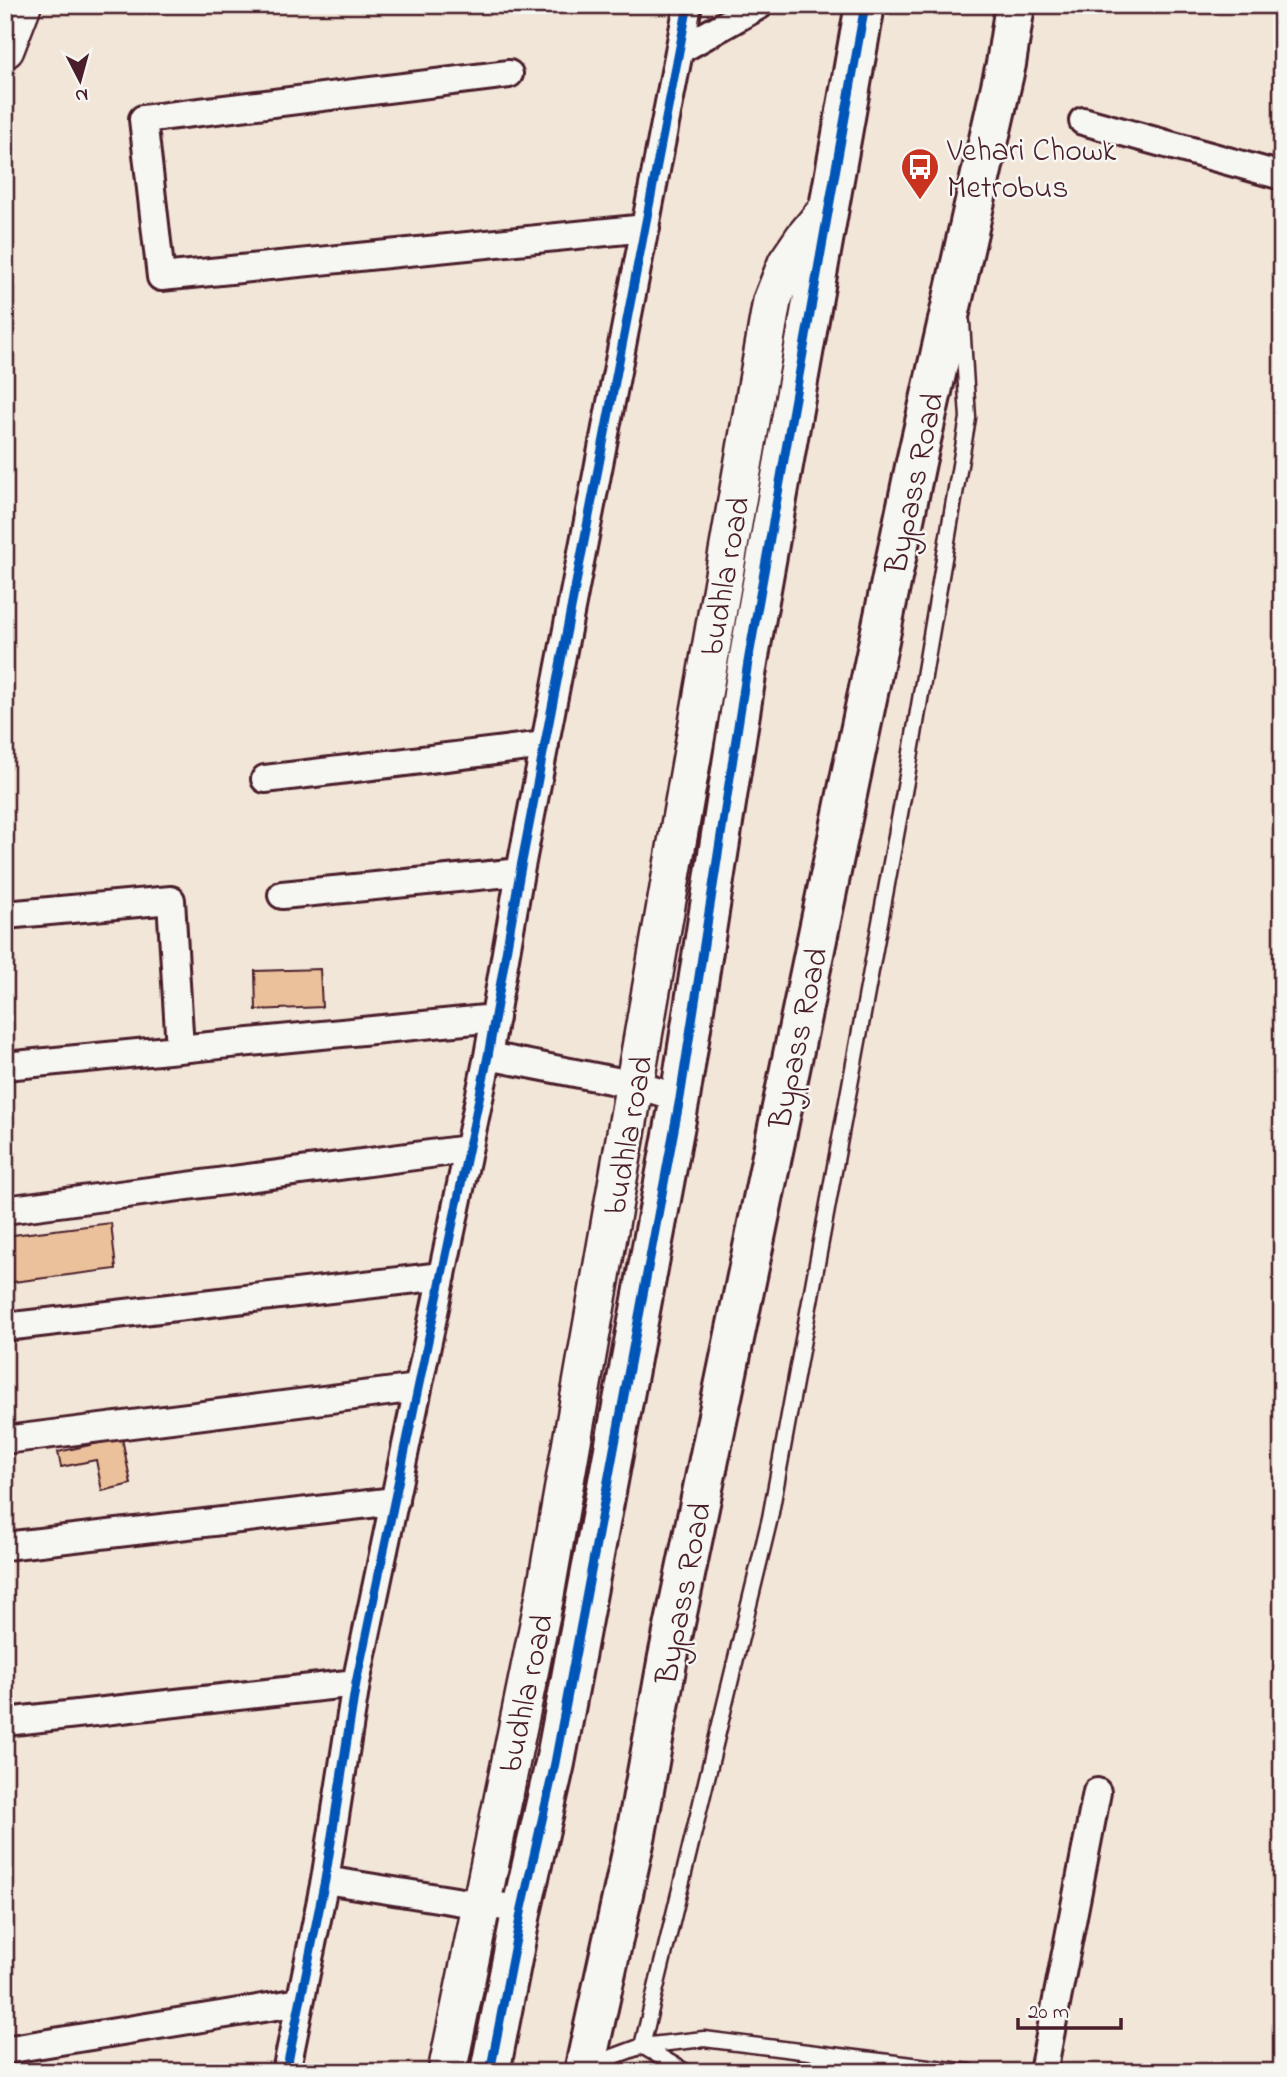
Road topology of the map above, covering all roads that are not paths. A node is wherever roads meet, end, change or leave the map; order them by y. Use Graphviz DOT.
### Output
graph roads {
  1 [pos="22,5"];
  2 [pos="688,5"];
  3 [pos="760,5"];
  4 [pos="864,5"];
  5 [pos="1015,5"];
  6 [pos="5,49"];
  7 [pos="680,50"];
  8 [pos="509,74"];
  9 [pos="1083,121"];
  10 [pos="1282,176"];
  11 [pos="827,210"];
  12 [pos="646,228"];
  13 [pos="958,276"];
  14 [pos="545,745"];
  15 [pos="265,779"];
  16 [pos="520,872"];
  17 [pos="282,894"];
  18 [pos="5,915"];
  19 [pos="495,1018"];
  20 [pos="180,1049"];
  21 [pos="488,1056"];
  22 [pos="5,1066"];
  23 [pos="636,1085"];
  24 [pos="680,1098"];
  25 [pos="468,1149"];
  26 [pos="5,1210"];
  27 [pos="442,1276"];
  28 [pos="5,1327"];
  29 [pos="418,1388"];
  30 [pos="5,1440"];
  31 [pos="395,1501"];
  32 [pos="5,1546"];
  33 [pos="356,1683"];
  34 [pos="5,1722"];
  35 [pos="1097,1792"];
  36 [pos="325,1880"];
  37 [pos="481,1905"];
  38 [pos="522,1908"];
  39 [pos="300,2002"];
  40 [pos="642,2046"];
  41 [pos="5,2050"];
  42 [pos="585,2069"];
  43 [pos="285,2072"];
  44 [pos="447,2072"];
  45 [pos="490,2072"];
  46 [pos="686,2072"];
  47 [pos="969,2072"];
  48 [pos="1043,2072"];
  1 -- 6 [label="street"];
  2 -- 7 [label="street"];
  3 -- 7 [label="street"];
  4 -- 11 [label="main road"];
  5 -- 13 [label="main road, Bypass Road"];
  7 -- 12 [label="street"];
  8 -- 12 [label="street"];
  9 -- 10 [label="street"];
  11 -- 23 [label="street, budhla road"];
  11 -- 24 [label="main road"];
  12 -- 14 [label="street"];
  13 -- 40 [label="lane"];
  13 -- 42 [label="main road, Bypass Road"];
  14 -- 15 [label="street"];
  14 -- 16 [label="street"];
  16 -- 17 [label="street"];
  16 -- 19 [label="street"];
  18 -- 20 [label="street"];
  19 -- 20 [label="street"];
  19 -- 21 [label="street"];
  20 -- 22 [label="street"];
  21 -- 23 [label="street"];
  21 -- 25 [label="street"];
  23 -- 24 [label="street"];
  23 -- 37 [label="street, budhla road"];
  24 -- 38 [label="main road"];
  25 -- 26 [label="street"];
  25 -- 27 [label="street"];
  27 -- 28 [label="street"];
  27 -- 29 [label="street"];
  29 -- 30 [label="street"];
  29 -- 31 [label="street"];
  31 -- 32 [label="street"];
  31 -- 33 [label="street"];
  33 -- 34 [label="street"];
  33 -- 36 [label="street"];
  35 -- 48 [label="street"];
  36 -- 37 [label="street"];
  36 -- 39 [label="street"];
  37 -- 38 [label="street"];
  37 -- 44 [label="street, budhla road"];
  38 -- 45 [label="main road"];
  39 -- 41 [label="street"];
  39 -- 43 [label="street"];
  40 -- 42 [label="lane"];
  40 -- 46 [label="lane"];
  40 -- 47 [label="lane"];
}
